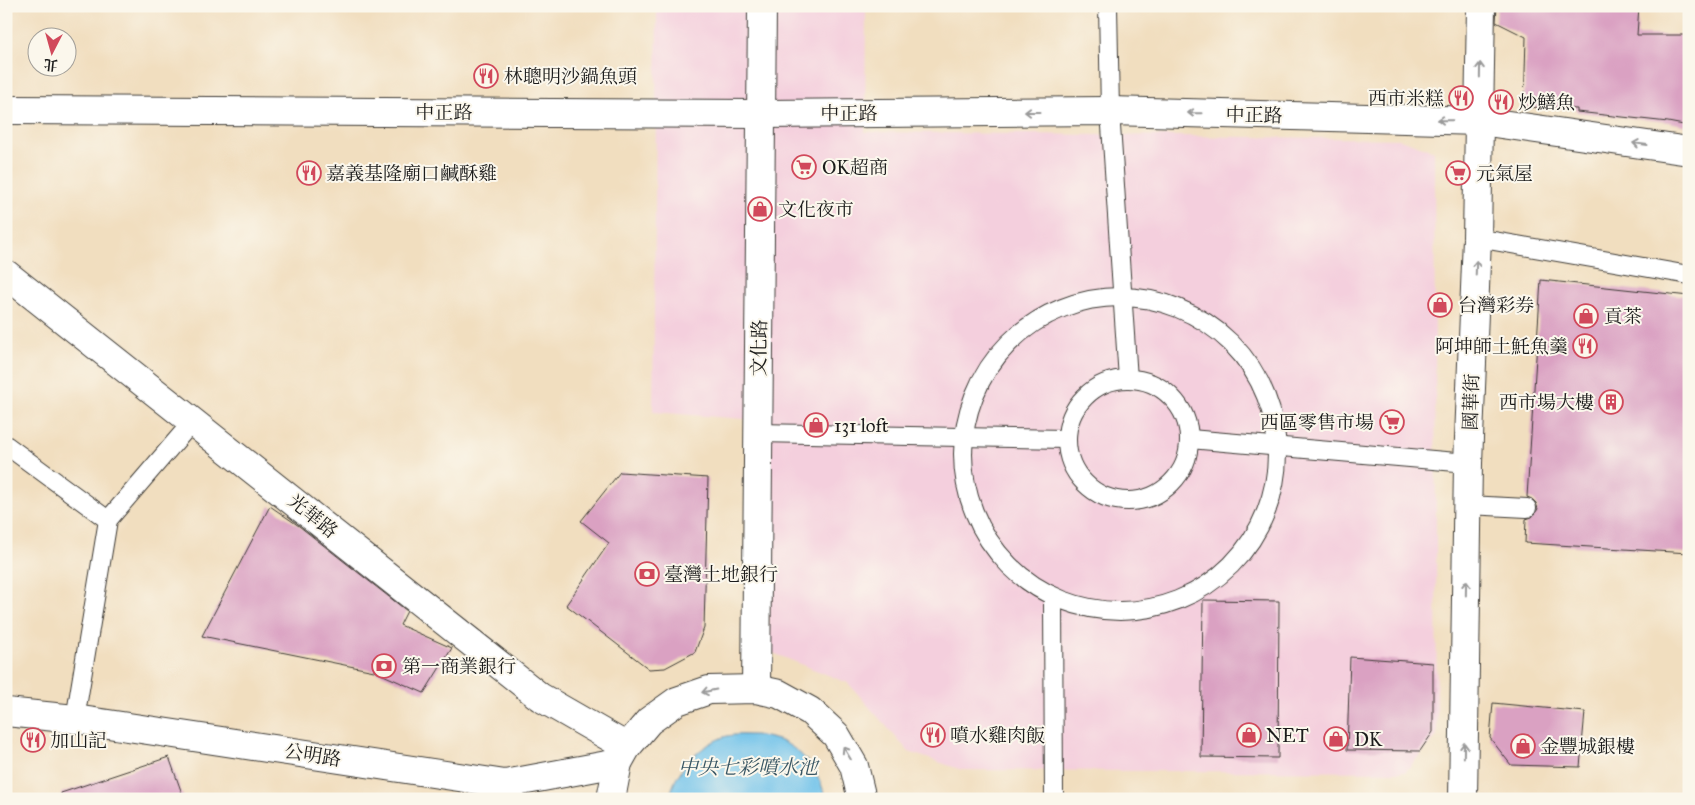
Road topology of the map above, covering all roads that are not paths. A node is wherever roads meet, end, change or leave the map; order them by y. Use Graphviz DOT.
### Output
graph roads {
  1 [pos="762,6"];
  2 [pos="1108,6"];
  3 [pos="1481,6"];
  4 [pos="6,110"];
  5 [pos="1110,111"];
  6 [pos="761,114"];
  7 [pos="1480,121"];
  8 [pos="1689,151"];
  9 [pos="1477,238"];
  10 [pos="6,274"];
  11 [pos="1689,274"];
  12 [pos="1122,298"];
  13 [pos="1128,379"];
  14 [pos="194,421"];
  15 [pos="758,433"];
  16 [pos="962,437"];
  17 [pos="1068,439"];
  18 [pos="1190,439"];
  19 [pos="6,446"];
  20 [pos="1279,448"];
  21 [pos="1468,463"];
  22 [pos="1468,505"];
  23 [pos="1527,508"];
  24 [pos="108,520"];
  25 [pos="1053,597"];
  26 [pos="756,689"];
  27 [pos="6,712"];
  28 [pos="75,719"];
  29 [pos="623,755"];
  30 [pos="611,799"];
  31 [pos="862,799"];
  32 [pos="1054,799"];
  33 [pos="1463,799"];
  1 -- 6 [label="street, 文化路"];
  2 -- 5 [label="lane"];
  7 -- 3 [label="street, 國華街, one-way"];
  4 -- 6 [label="street, 中正路"];
  5 -- 6 [label="street, 中正路, one-way"];
  7 -- 5 [label="street, 中正路, one-way"];
  5 -- 12 [label="lane"];
  6 -- 15 [label="street, 文化路"];
  8 -- 7 [label="street, 中正路, one-way"];
  7 -- 9 [label="street, 國華街"];
  9 -- 11 [label="lane"];
  21 -- 9 [label="street, 國華街, one-way"];
  10 -- 14 [label="street, 光華路"];
  12 -- 13 [label="lane"];
  12 -- 16 [label="lane"];
  12 -- 20 [label="lane"];
  13 -- 17 [label="lane"];
  13 -- 18 [label="lane"];
  14 -- 24 [label="lane"];
  14 -- 29 [label="street, 光華路"];
  15 -- 16 [label="lane"];
  15 -- 26 [label="street, 文化路"];
  16 -- 17 [label="lane"];
  16 -- 25 [label="lane"];
  17 -- 18 [label="lane"];
  18 -- 20 [label="lane"];
  19 -- 24 [label="lane"];
  20 -- 21 [label="lane"];
  20 -- 25 [label="lane"];
  21 -- 22 [label="street, 國華街"];
  22 -- 23 [label="lane"];
  33 -- 22 [label="street, 國華街, one-way"];
  24 -- 28 [label="lane"];
  25 -- 32 [label="lane"];
  26 -- 29 [label="street, one-way"];
  31 -- 26 [label="street, one-way"];
  27 -- 28 [label="street, 公明路"];
  28 -- 29 [label="street, 公明路"];
  29 -- 30 [label="street"];
}
